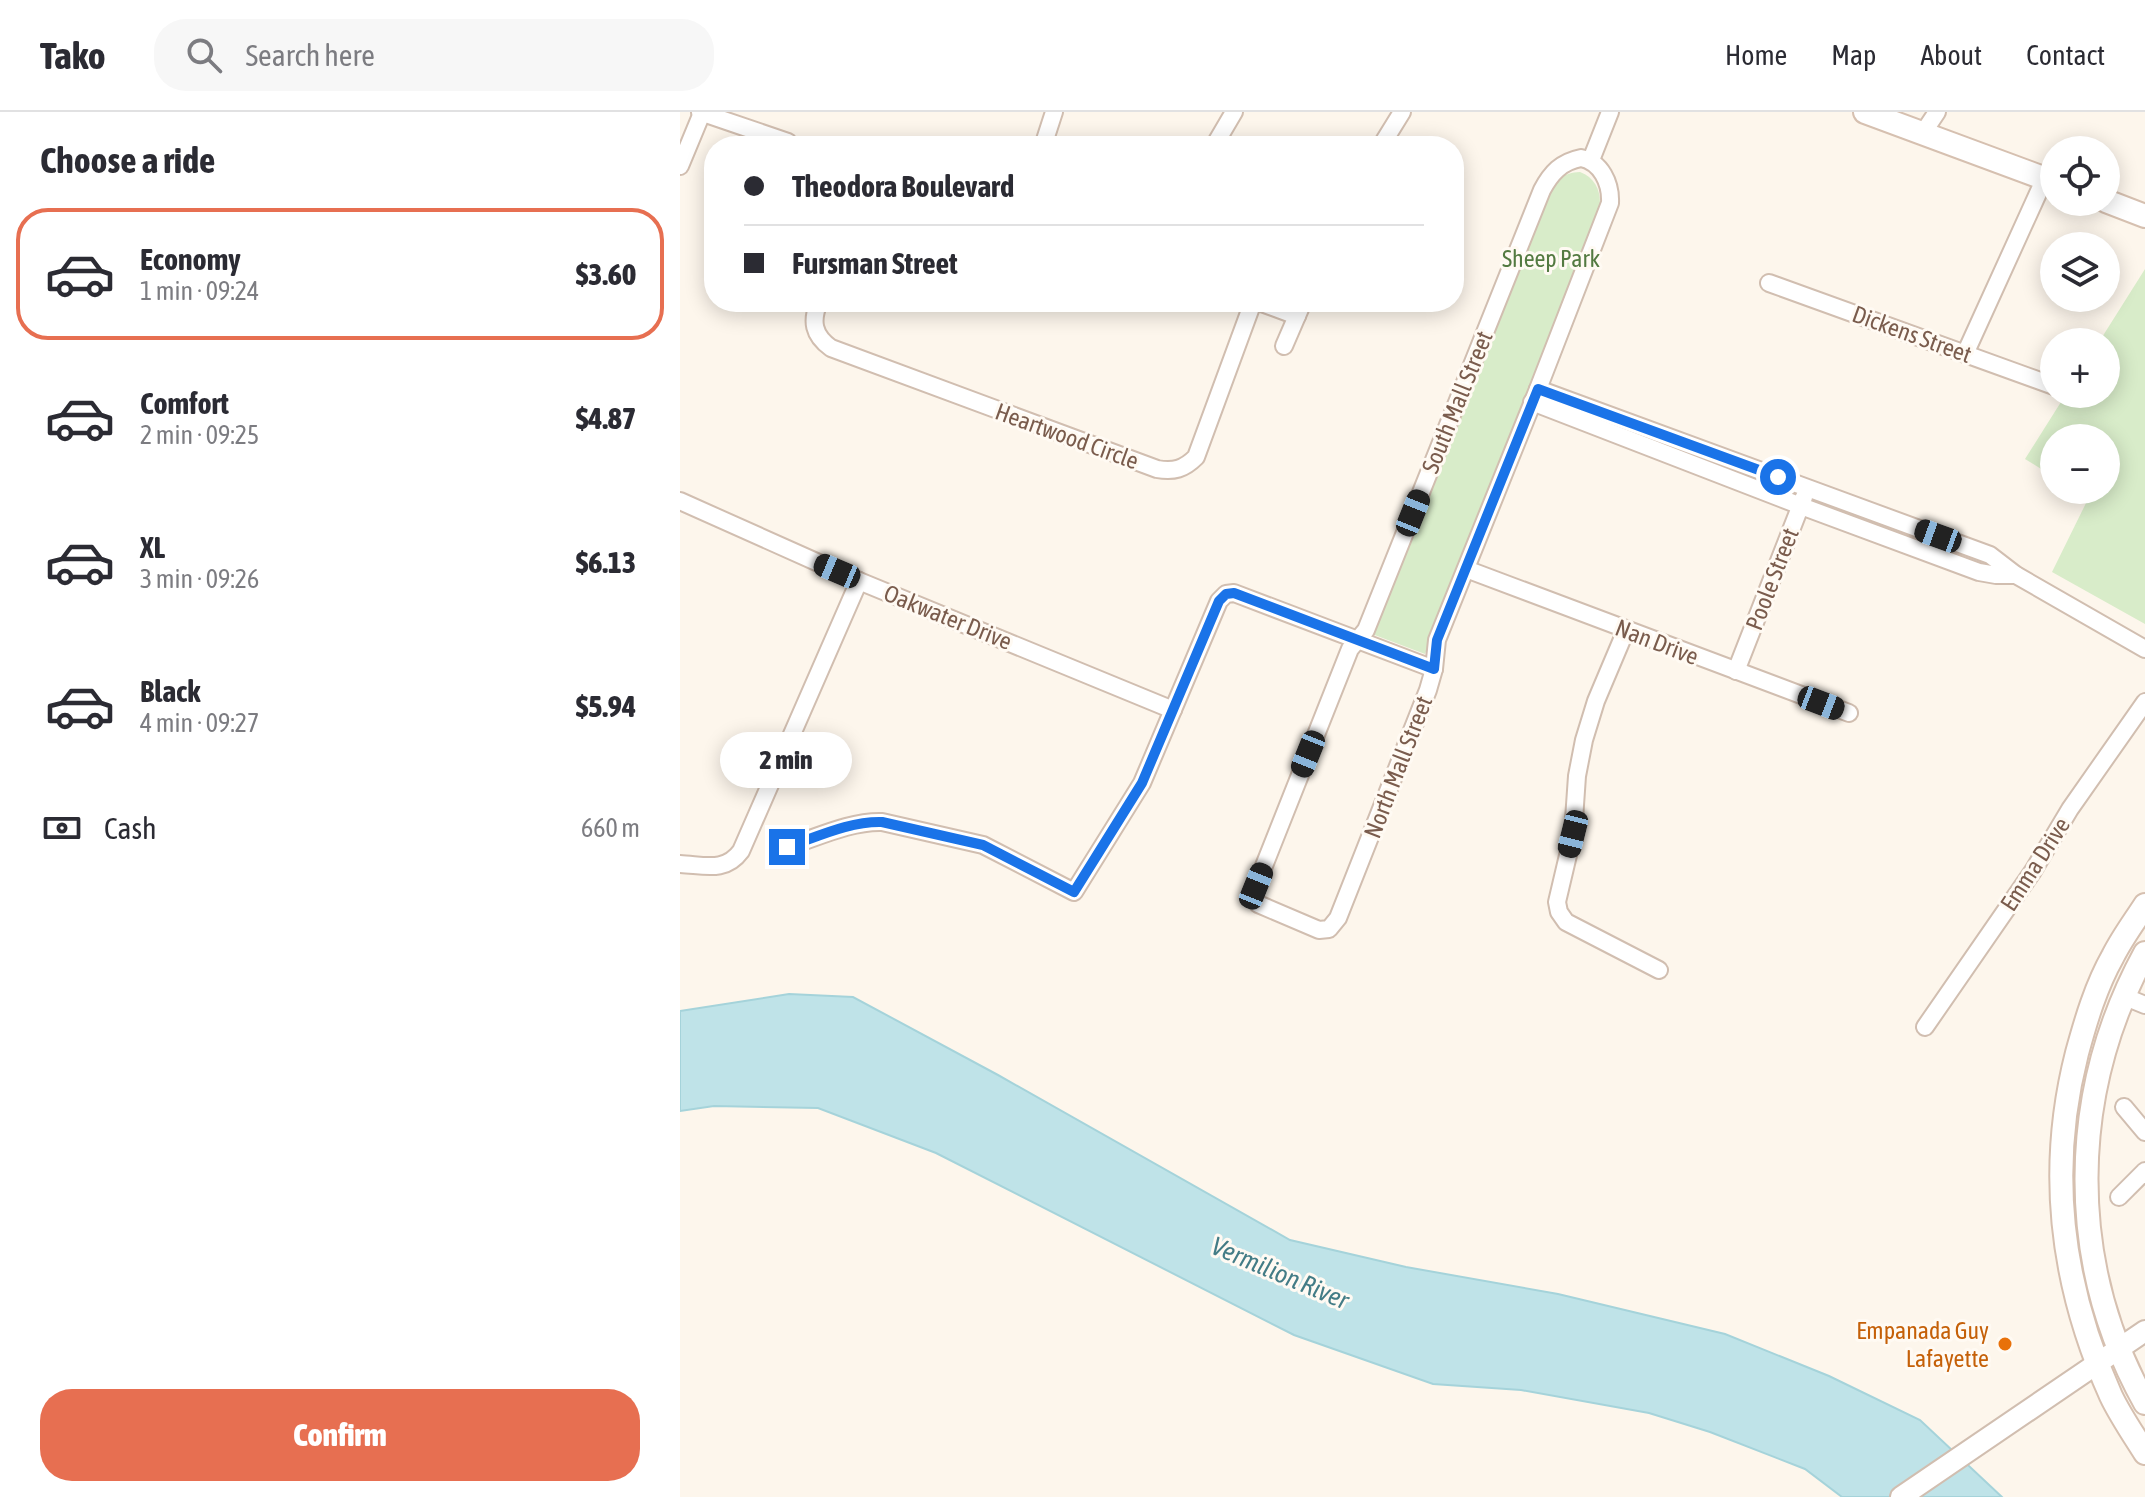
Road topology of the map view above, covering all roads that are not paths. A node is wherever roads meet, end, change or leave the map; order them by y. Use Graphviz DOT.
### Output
graph roads {
  1 [pos="701,112"];
  2 [pos="1054,112"];
  3 [pos="1234,112"];
  4 [pos="1402,112"];
  5 [pos="1610,112"];
  6 [pos="1865,112"];
  7 [pos="1937,112"];
  8 [pos="1923,133"];
  9 [pos="771,136"];
  10 [pos="1046,136"];
  11 [pos="1220,136"];
  12 [pos="1387,136"];
  13 [pos="1591,160"];
  14 [pos="680,166"];
  15 [pos="2040,176"];
  16 [pos="2040,200"];
  17 [pos="2120,206"];
  18 [pos="2145,216"];
  19 [pos="1769,283"];
  20 [pos="815,312"];
  21 [pos="1249,312"];
  22 [pos="1299,312"];
  23 [pos="1284,346"];
  24 [pos="1965,354"];
  25 [pos="2040,381"];
  26 [pos="1535,396"];
  27 [pos="1808,488"];
  28 [pos="680,501"];
  29 [pos="1801,506"];
  30 [pos="1466,569"];
  31 [pos="2016,575"];
  32 [pos="859,581"];
  33 [pos="1626,630"];
  34 [pos="1356,641"];
  35 [pos="2145,649"];
  36 [pos="1434,669"];
  37 [pos="1736,671"];
  38 [pos="2145,702"];
  39 [pos="1173,710"];
  40 [pos="1849,713"];
  41 [pos="787,847"];
  42 [pos="680,864"];
  43 [pos="2145,905"];
  44 [pos="1289,919"];
  45 [pos="2145,953"];
  46 [pos="1659,970"];
  47 [pos="2098,987"];
  48 [pos="2123,996"];
  49 [pos="2145,1005"];
  50 [pos="1925,1027"];
  51 [pos="2124,1107"];
  52 [pos="2145,1132"];
  53 [pos="2145,1171"];
  54 [pos="2119,1197"];
  55 [pos="2145,1331"];
  56 [pos="2119,1349"];
  57 [pos="2098,1362"];
  58 [pos="2145,1403"];
  59 [pos="2145,1453"];
  60 [pos="1901,1497"];
  1 -- 9 [label="street"];
  1 -- 14 [label="street"];
  2 -- 10 [label="street"];
  3 -- 11 [label="street"];
  4 -- 12 [label="street"];
  5 -- 13 [label="street"];
  6 -- 8 [label="main road"];
  7 -- 8 [label="street"];
  8 -- 15 [label="main road"];
  13 -- 26 [label="street, North Mall Street"];
  13 -- 34 [label="street, South Mall Street"];
  16 -- 24 [label="street"];
  17 -- 18 [label="main road"];
  19 -- 24 [label="street, Dickens Street"];
  20 -- 21 [label="street, Heartwood Circle"];
  22 -- 23 [label="street"];
  24 -- 25 [label="street, Dickens Street"];
  26 -- 27 [label="street"];
  26 -- 29 [label="street"];
  26 -- 30 [label="street, North Mall Street"];
  27 -- 29 [label="street, Poole Street"];
  27 -- 31 [label="street"];
  28 -- 32 [label="street, Oakwater Drive"];
  29 -- 31 [label="street"];
  29 -- 37 [label="street, Poole Street"];
  30 -- 33 [label="street, Nan Drive"];
  30 -- 36 [label="street, North Mall Street"];
  31 -- 35 [label="street"];
  32 -- 39 [label="street, Oakwater Drive"];
  32 -- 42 [label="street"];
  33 -- 37 [label="street, Nan Drive"];
  33 -- 46 [label="street"];
  34 -- 36 [label="street"];
  34 -- 39 [label="street"];
  34 -- 44 [label="street, South Mall Street"];
  36 -- 44 [label="street, North Mall Street"];
  37 -- 40 [label="street, Nan Drive"];
  38 -- 50 [label="street, Emma Drive"];
  39 -- 41 [label="street"];
  43 -- 47 [label="main road"];
  45 -- 48 [label="main road"];
  47 -- 48 [label="main road"];
  47 -- 57 [label="main road"];
  48 -- 49 [label="street"];
  48 -- 56 [label="main road"];
  51 -- 52 [label="street"];
  53 -- 54 [label="street"];
  55 -- 56 [label="street"];
  56 -- 57 [label="street"];
  56 -- 58 [label="main road"];
  57 -- 59 [label="main road"];
  57 -- 60 [label="street"];
}
